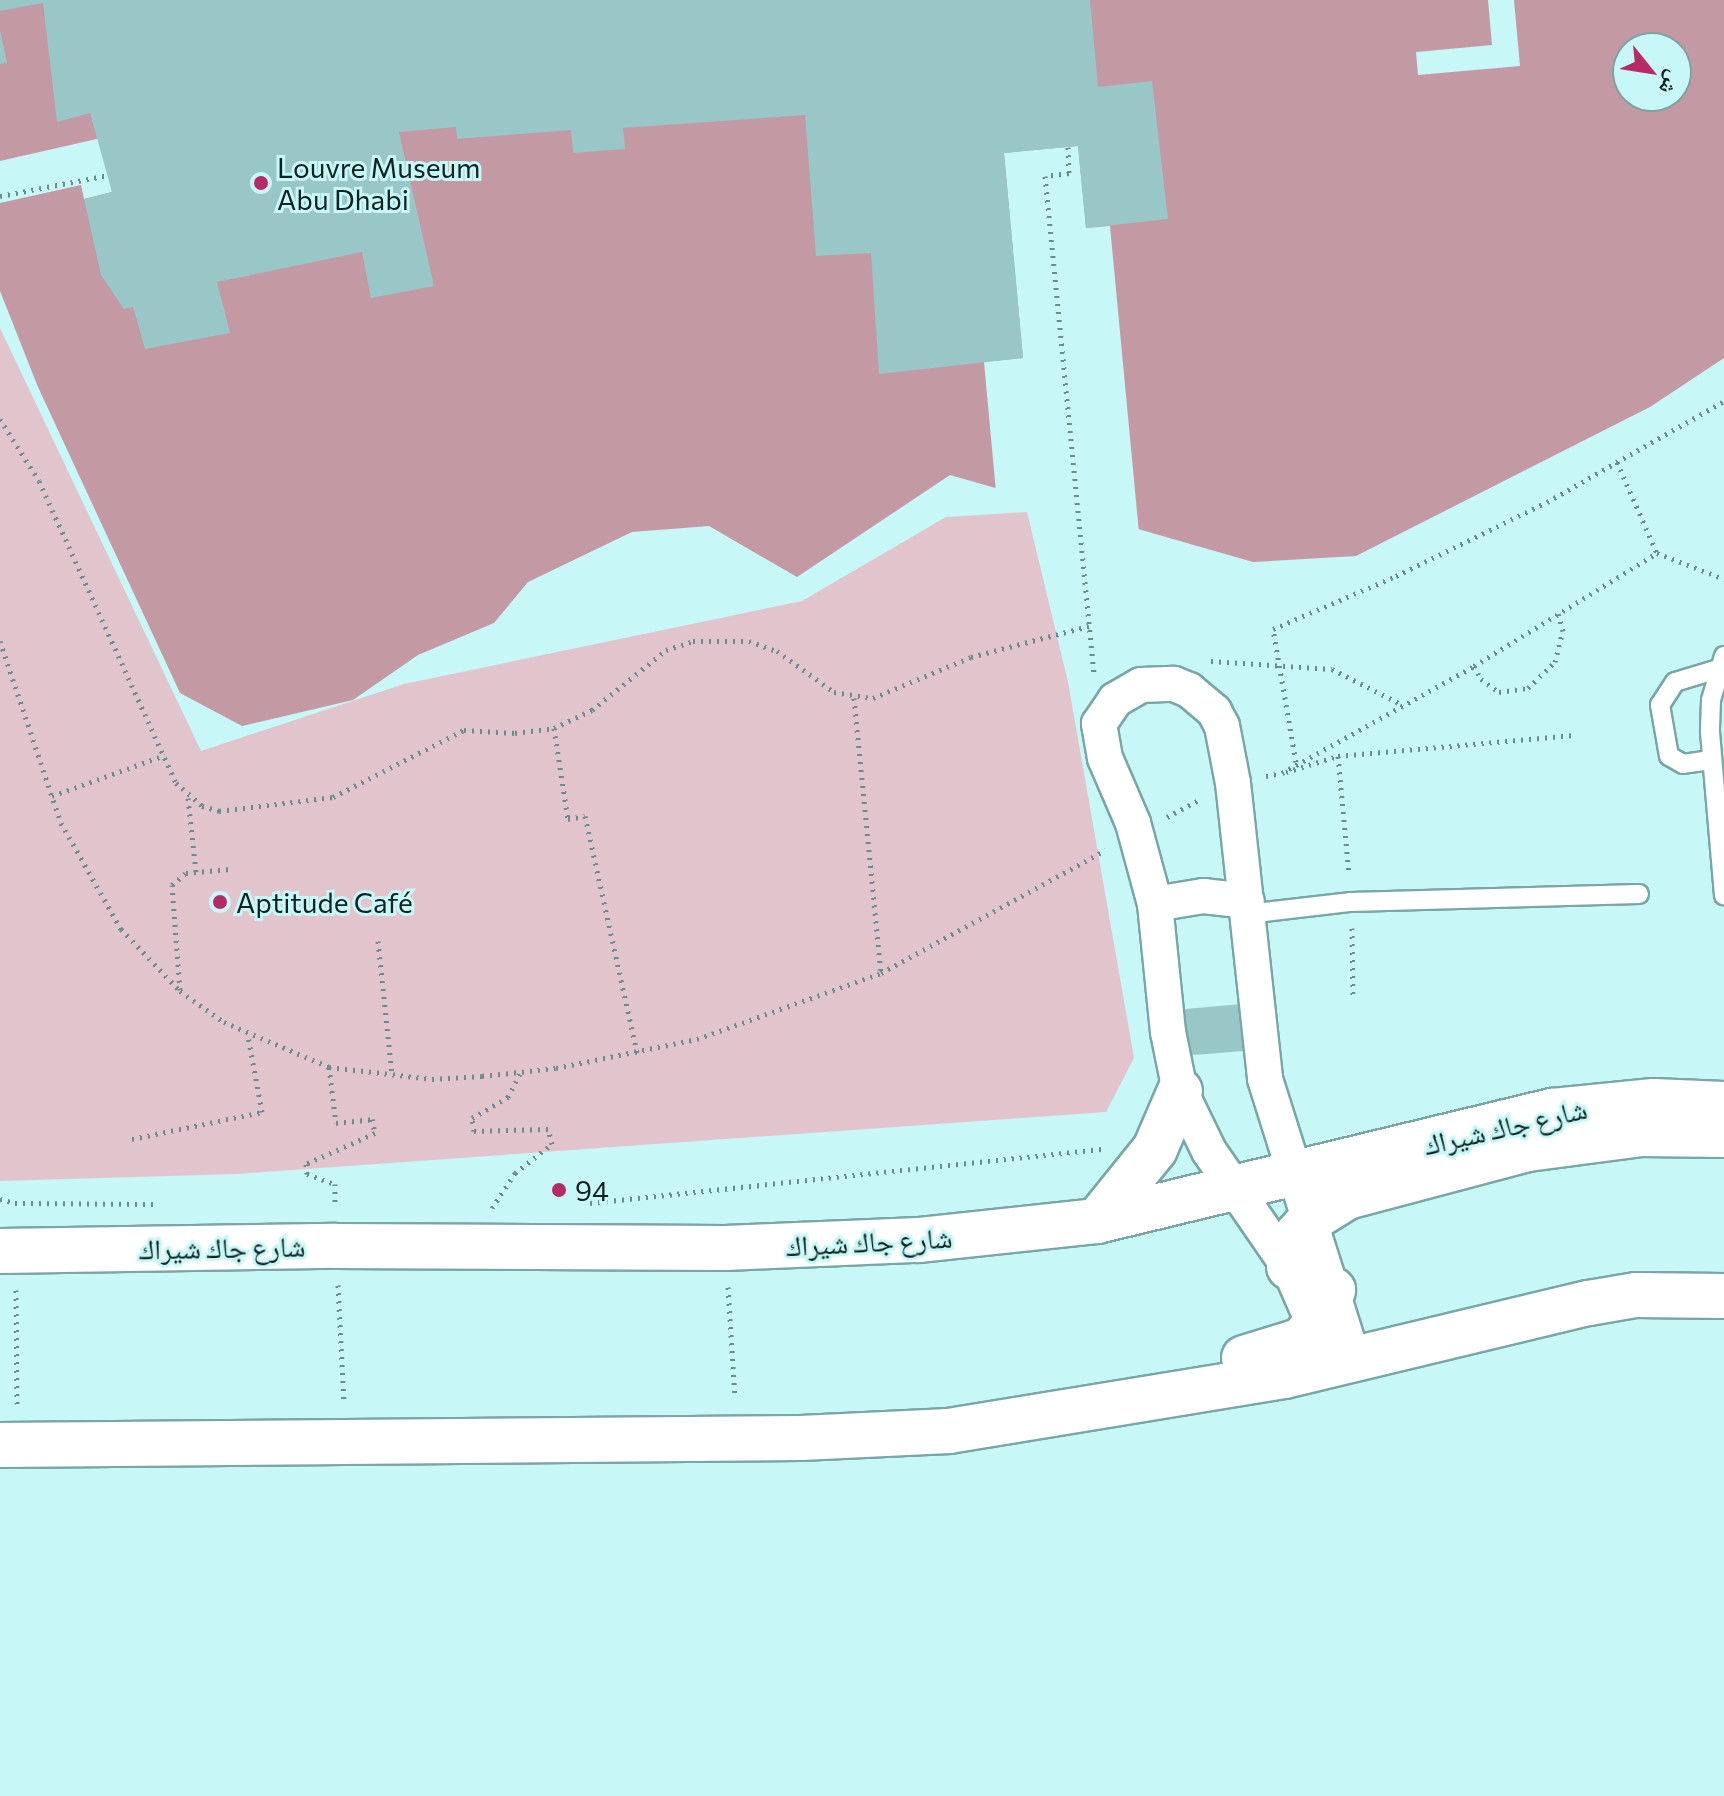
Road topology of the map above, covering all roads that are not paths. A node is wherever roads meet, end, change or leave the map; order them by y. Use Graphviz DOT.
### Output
graph roads {
  1 [pos="1721,662"];
  2 [pos="1711,760"];
  3 [pos="1639,894"];
  4 [pos="1724,895"];
  5 [pos="1155,904"];
  6 [pos="1247,907"];
  7 [pos="1180,1091"];
  8 [pos="1724,1104"];
  9 [pos="1724,1135"];
  10 [pos="1296,1177"];
  11 [pos="1240,1190"];
  12 [pos="1310,1220"];
  13 [pos="1097,1221"];
  14 [pos="8,1251"];
  15 [pos="1289,1267"];
  16 [pos="1724,1296"];
  17 [pos="1324,1308"];
  18 [pos="1342,1363"];
  19 [pos="801,1438"];
  20 [pos="9,1445"];
  1 -- 2 [label="lane"];
  1 -- 2 [label="lane"];
  2 -- 4 [label="lane"];
  3 -- 6 [label="lane"];
  5 -- 6 [label="street"];
  5 -- 6 [label="street"];
  5 -- 7 [label="street"];
  6 -- 10 [label="street"];
  7 -- 11 [label="street"];
  7 -- 13 [label="street"];
  8 -- 10 [label="street, شارع جاك شيراك"];
  9 -- 12 [label="street"];
  10 -- 11 [label="street, شارع جاك شيراك"];
  10 -- 12 [label="street"];
  11 -- 13 [label="street, شارع جاك شيراك"];
  11 -- 15 [label="street"];
  12 -- 15 [label="street"];
  12 -- 17 [label="street"];
  13 -- 14 [label="street, شارع جاك شيراك"];
  15 -- 17 [label="street"];
  16 -- 18 [label="street"];
  17 -- 18 [label="street"];
  17 -- 19 [label="street"];
  18 -- 19 [label="street"];
  19 -- 20 [label="street"];
}
